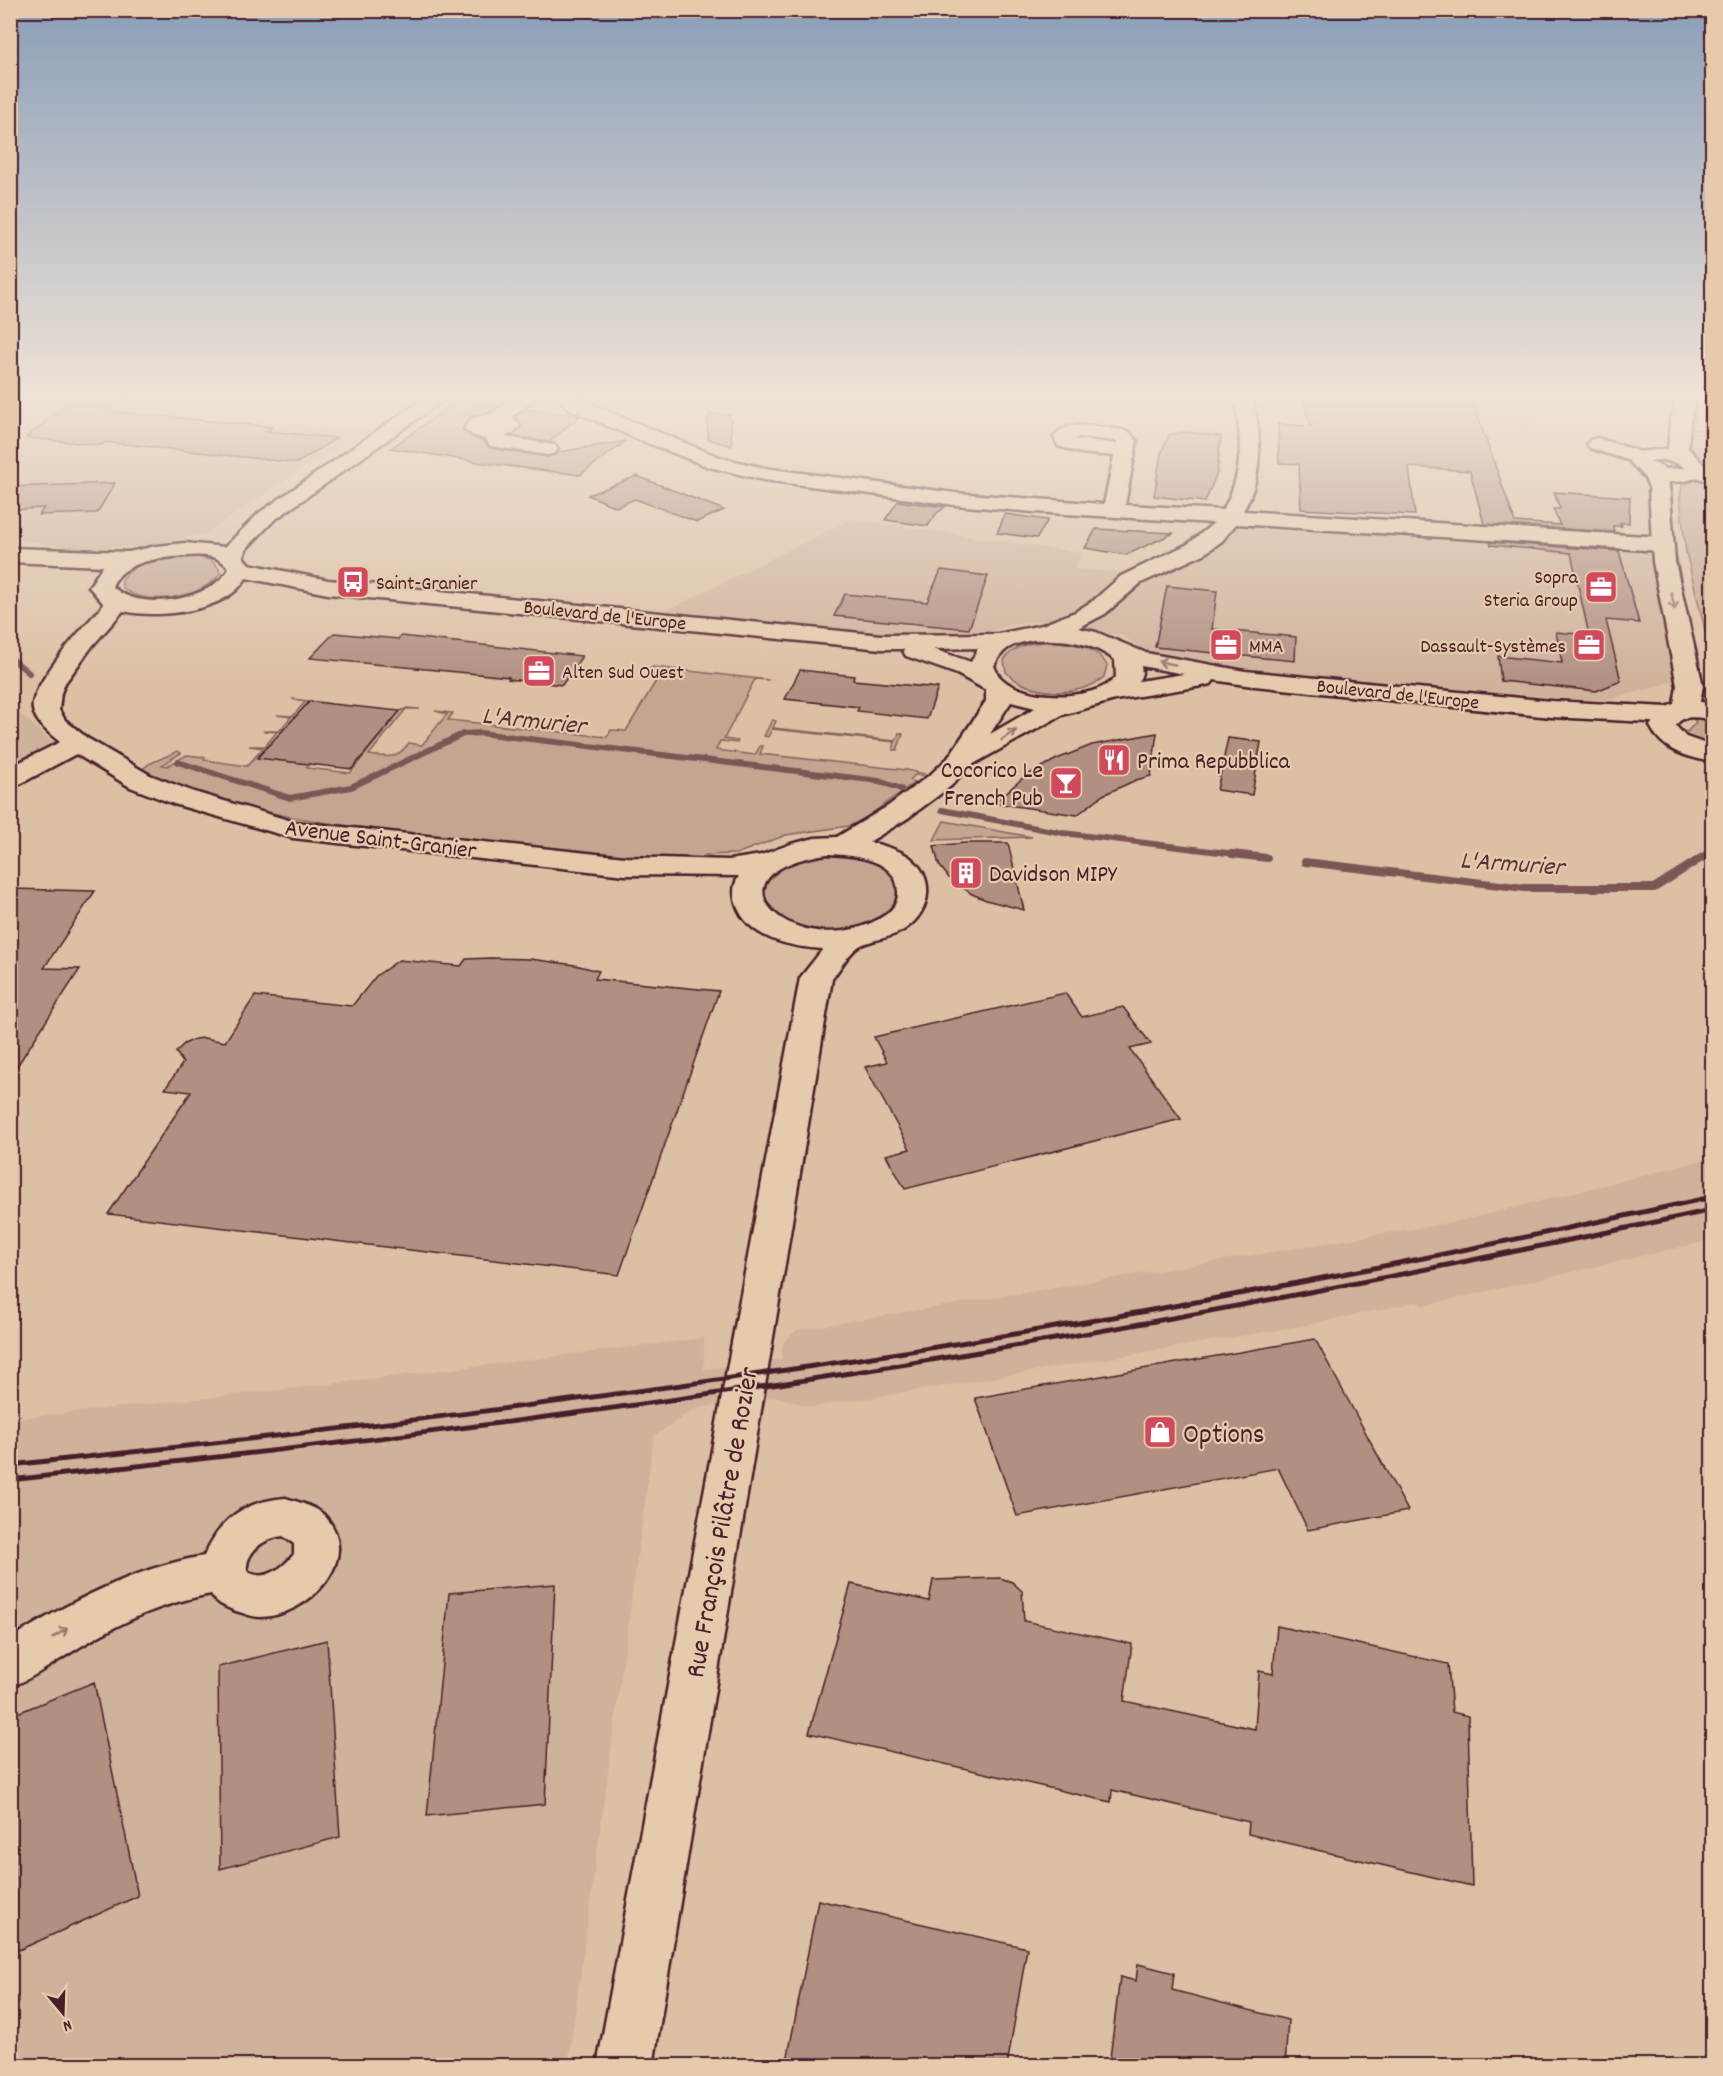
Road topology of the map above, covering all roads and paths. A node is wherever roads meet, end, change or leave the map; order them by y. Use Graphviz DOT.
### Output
graph roads {
  1 [pos="285,491"];
  2 [pos="305,491"];
  3 [pos="895,491"];
  4 [pos="1117,491"];
  5 [pos="1241,491"];
  6 [pos="1659,491"];
  7 [pos="1689,491"];
  8 [pos="1113,511"];
  9 [pos="1230,517"];
  10 [pos="1661,544"];
  11 [pos="181,549"];
  12 [pos="10,555"];
  13 [pos="133,559"];
  14 [pos="236,563"];
  15 [pos="10,566"];
  16 [pos="328,587"];
  17 [pos="107,595"];
  18 [pos="203,599"];
  19 [pos="172,606"];
  20 [pos="1101,606"];
  21 [pos="1047,632"];
  22 [pos="1002,641"];
  23 [pos="881,642"];
  24 [pos="1113,647"];
  25 [pos="71,661"];
  26 [pos="1245,678"];
  27 [pos="994,684"];
  28 [pos="1713,692"];
  29 [pos="1112,693"];
  30 [pos="1071,702"];
  31 [pos="1713,711"];
  32 [pos="1674,721"];
  33 [pos="78,744"];
  34 [pos="1707,757"];
  35 [pos="950,772"];
  36 [pos="10,778"];
  37 [pos="844,845"];
  38 [pos="896,862"];
  39 [pos="767,863"];
  40 [pos="625,866"];
  41 [pos="749,896"];
  42 [pos="794,936"];
  43 [pos="848,939"];
  44 [pos="816,978"];
  45 [pos="223,1572"];
  46 [pos="10,1665"];
  47 [pos="625,2066"];
  1 -- 11 [label="street"];
  2 -- 14 [label="street"];
  3 -- 8 [label="street"];
  4 -- 8 [label="street"];
  5 -- 9 [label="street"];
  6 -- 10 [label="street"];
  7 -- 28 [label="street"];
  8 -- 9 [label="street"];
  9 -- 10 [label="street"];
  9 -- 20 [label="street"];
  10 -- 32 [label="street, one-way"];
  11 -- 13 [label="street"];
  11 -- 14 [label="street, Boulevard de l'Europe"];
  12 -- 13 [label="street"];
  13 -- 17 [label="street, Avenue Saint-Granier"];
  14 -- 16 [label="street, Boulevard de l'Europe"];
  14 -- 18 [label="street"];
  15 -- 17 [label="street"];
  16 -- 18 [label="street, Boulevard de l'Europe"];
  16 -- 23 [label="street, Boulevard de l'Europe"];
  17 -- 19 [label="street"];
  17 -- 25 [label="street, Avenue Saint-Granier"];
  18 -- 19 [label="street"];
  19 -- 25 [label="street, Avenue Saint-Granier"];
  20 -- 21 [label="street"];
  20 -- 24 [label="street"];
  21 -- 22 [label="street, Boulevard de l'Europe"];
  21 -- 24 [label="street, Boulevard de l'Europe"];
  22 -- 23 [label="street, Boulevard de l'Europe"];
  22 -- 27 [label="street"];
  23 -- 27 [label="street, Boulevard de l'Europe"];
  26 -- 24 [label="street, Boulevard de l'Europe, one-way"];
  24 -- 29 [label="street"];
  25 -- 33 [label="street, Avenue Saint-Granier"];
  26 -- 29 [label="street, Boulevard de l'Europe"];
  26 -- 32 [label="street, Boulevard de l'Europe"];
  27 -- 30 [label="street, Boulevard de l'Europe"];
  27 -- 35 [label="street"];
  29 -- 30 [label="street, Boulevard de l'Europe"];
  35 -- 30 [label="street, one-way"];
  31 -- 32 [label="street"];
  32 -- 34 [label="street"];
  33 -- 36 [label="street"];
  33 -- 40 [label="street, Avenue Saint-Granier"];
  35 -- 37 [label="street"];
  35 -- 38 [label="street"];
  37 -- 38 [label="street"];
  37 -- 39 [label="street"];
  38 -- 43 [label="street"];
  39 -- 40 [label="street, Avenue Saint-Granier"];
  39 -- 41 [label="street"];
  40 -- 41 [label="street, Avenue Saint-Granier"];
  41 -- 42 [label="street"];
  42 -- 43 [label="street"];
  42 -- 44 [label="street"];
  43 -- 44 [label="street, Rue François Pilâtre de Rozier"];
  44 -- 47 [label="street, Rue François Pilâtre de Rozier"];
  46 -- 45 [label="street, one-way"];
}
